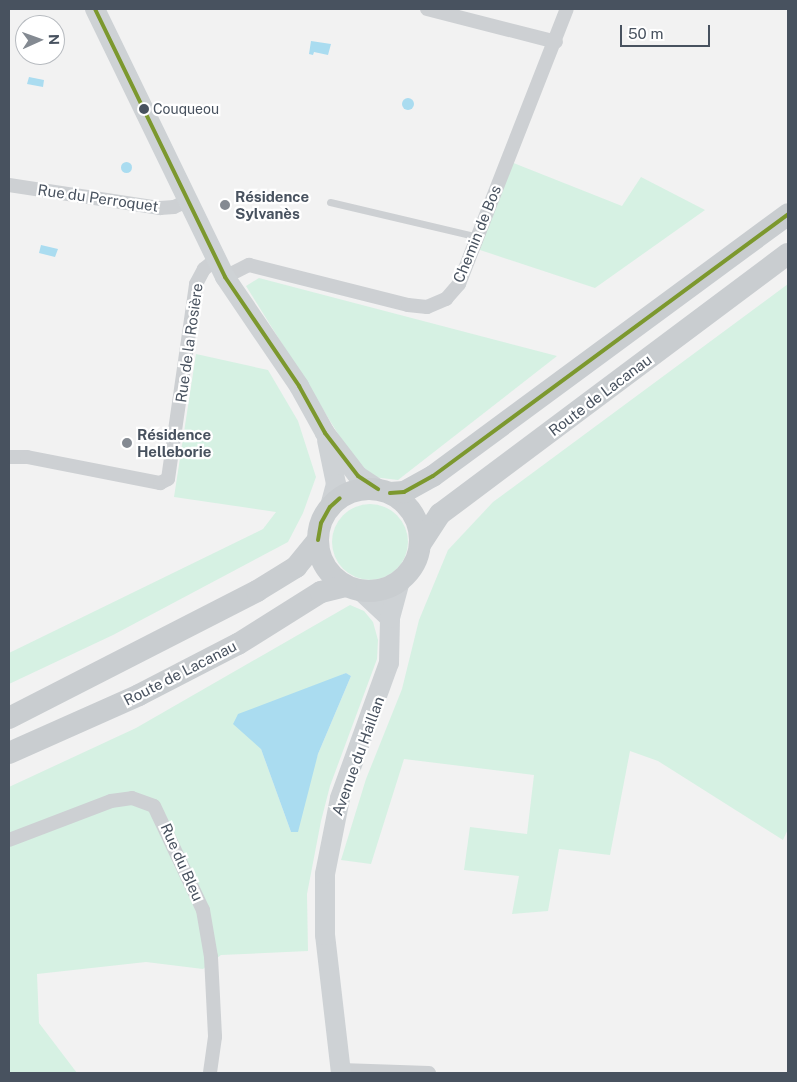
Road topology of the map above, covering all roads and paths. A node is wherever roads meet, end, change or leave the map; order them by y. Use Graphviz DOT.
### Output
graph roads {
  1 [pos="95,9"];
  2 [pos="427,9"];
  3 [pos="567,9"];
  4 [pos="556,42"];
  5 [pos="9,186"];
  6 [pos="187,201"];
  7 [pos="330,202"];
  8 [pos="788,214"];
  9 [pos="478,237"];
  10 [pos="788,254"];
  11 [pos="220,269"];
  12 [pos="325,433"];
  13 [pos="9,457"];
  14 [pos="384,491"];
  15 [pos="330,507"];
  16 [pos="318,540"];
  17 [pos="421,544"];
  18 [pos="400,582"];
  19 [pos="354,589"];
  20 [pos="390,618"];
  21 [pos="9,718"];
  22 [pos="9,753"];
  23 [pos="9,840"];
  24 [pos="341,1071"];
  25 [pos="210,1073"];
  26 [pos="429,1073"];
  1 -- 6 [label="street"];
  2 -- 4 [label="street"];
  3 -- 4 [label="street, Chemin de Bos"];
  4 -- 9 [label="street, Chemin de Bos"];
  5 -- 6 [label="street, Rue du Perroquet"];
  6 -- 11 [label="street"];
  7 -- 9 [label="lane"];
  8 -- 14 [label="main road"];
  9 -- 11 [label="street, Chemin de Bos"];
  10 -- 17 [label="main road, Route de Lacanau"];
  11 -- 12 [label="street"];
  11 -- 13 [label="street, Rue de la Rosière"];
  12 -- 14 [label="street"];
  12 -- 15 [label="street"];
  14 -- 15 [label="main road"];
  14 -- 17 [label="main road"];
  15 -- 16 [label="main road"];
  16 -- 19 [label="main road"];
  16 -- 21 [label="main road"];
  17 -- 18 [label="main road"];
  18 -- 19 [label="main road"];
  18 -- 20 [label="street, Avenue du Haillan"];
  19 -- 20 [label="street"];
  19 -- 22 [label="main road, Route de Lacanau"];
  20 -- 24 [label="street, Avenue du Haillan"];
  23 -- 25 [label="street, Rue du Bleu"];
  24 -- 26 [label="street"];
}
